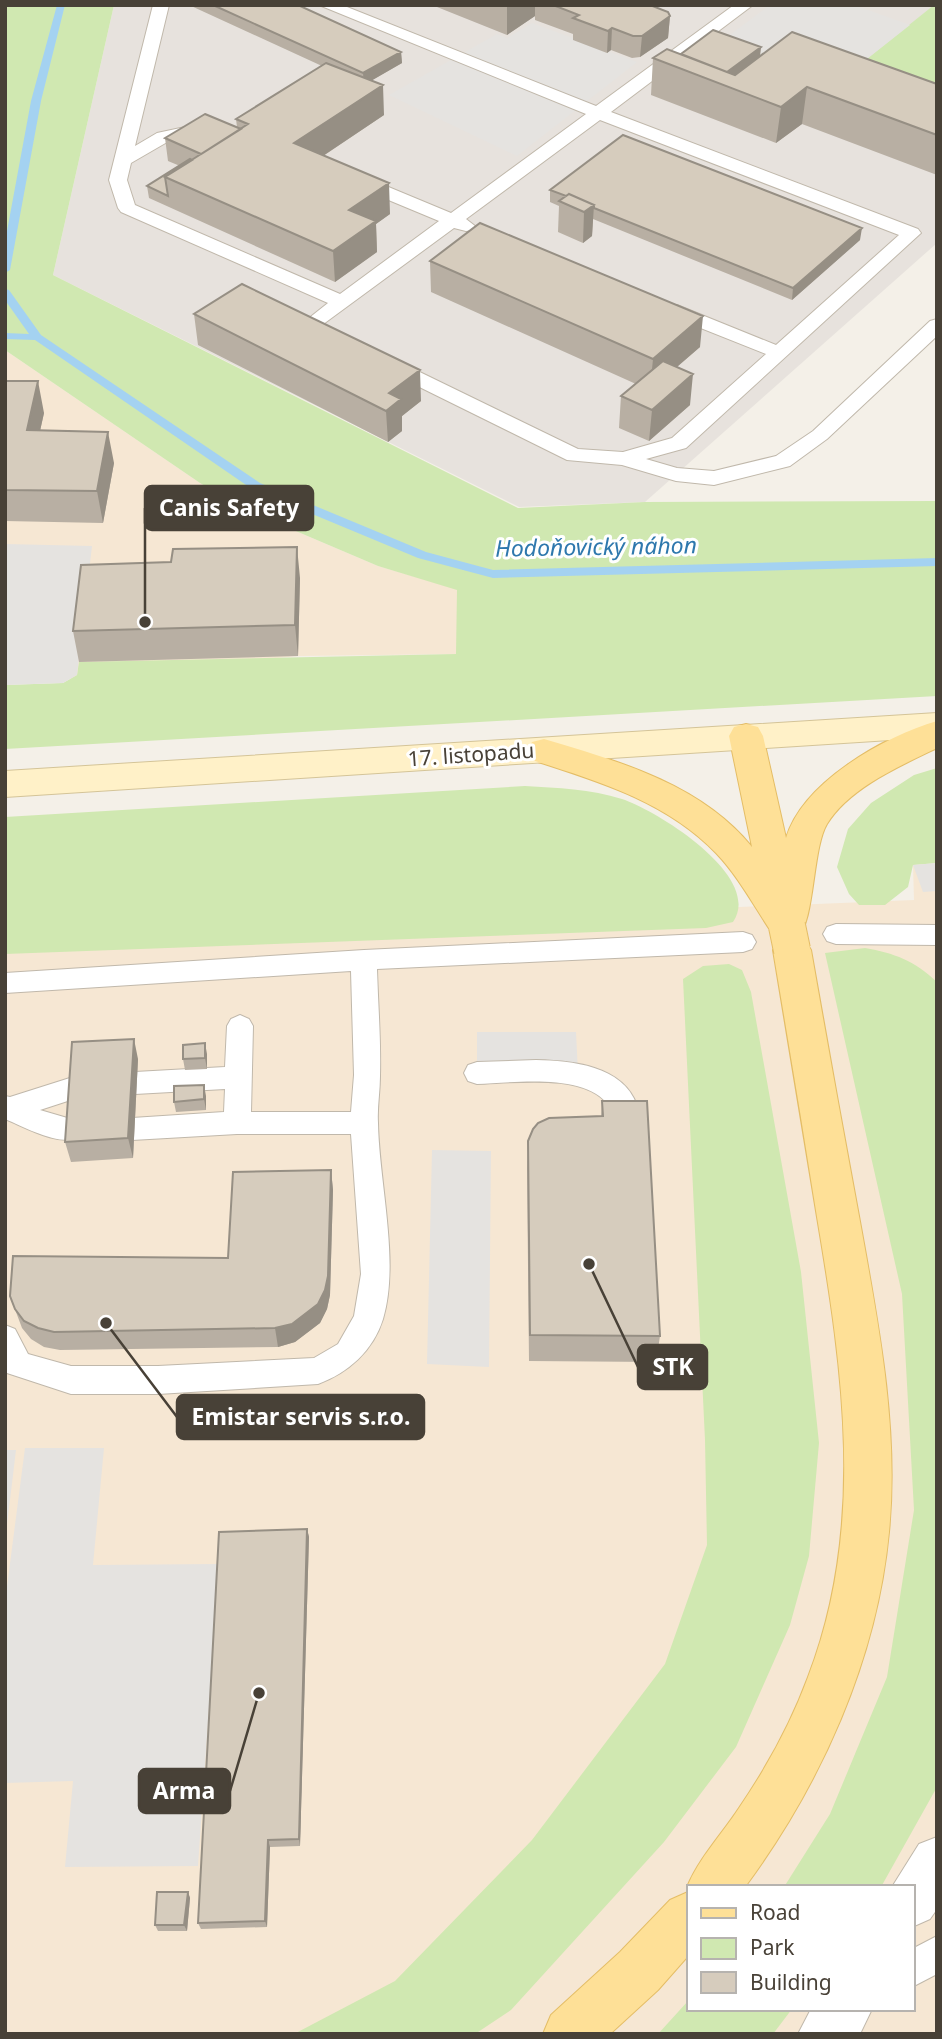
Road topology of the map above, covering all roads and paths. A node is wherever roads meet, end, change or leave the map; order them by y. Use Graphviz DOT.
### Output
graph roads {
  1 [pos="161,5"];
  2 [pos="327,5"];
  3 [pos="740,6"];
  4 [pos="598,113"];
  5 [pos="223,129"];
  6 [pos="122,161"];
  7 [pos="339,173"];
  8 [pos="453,220"];
  9 [pos="478,230"];
  10 [pos="342,302"];
  11 [pos="653,302"];
  12 [pos="937,325"];
  13 [pos="345,344"];
  14 [pos="779,353"];
  15 [pos="369,356"];
  16 [pos="623,459"];
  17 [pos="937,725"];
  18 [pos="937,733"];
  19 [pos="746,736"];
  20 [pos="544,751"];
  21 [pos="5,784"];
  22 [pos="836,934"];
  23 [pos="937,935"];
  24 [pos="790,938"];
  25 [pos="743,942"];
  26 [pos="364,960"];
  27 [pos="5,983"];
  28 [pos="240,1026"];
  29 [pos="477,1073"];
  30 [pos="239,1077"];
  31 [pos="135,1083"];
  32 [pos="73,1088"];
  33 [pos="7,1108"];
  34 [pos="237,1123"];
  35 [pos="364,1124"];
  36 [pos="132,1129"];
  37 [pos="628,1129"];
  38 [pos="71,1130"];
  39 [pos="9,1359"];
  40 [pos="937,1861"];
  41 [pos="714,1885"];
  42 [pos="914,1898"];
  43 [pos="687,1918"];
  44 [pos="937,1954"];
  45 [pos="914,1968"];
  46 [pos="570,2034"];
  1 -- 6 [label="lane"];
  2 -- 4 [label="lane"];
  3 -- 4 [label="lane"];
  4 -- 8 [label="lane"];
  4 -- 14 [label="lane"];
  5 -- 6 [label="lane"];
  6 -- 10 [label="lane"];
  7 -- 8 [label="lane"];
  8 -- 9 [label="lane"];
  8 -- 10 [label="lane"];
  10 -- 13 [label="lane"];
  11 -- 14 [label="lane"];
  12 -- 16 [label="lane"];
  14 -- 16 [label="lane"];
  15 -- 16 [label="lane"];
  17 -- 19 [label="main road, 17. listopadu"];
  18 -- 24 [label="main road"];
  19 -- 20 [label="main road, 17. listopadu"];
  19 -- 24 [label="main road"];
  20 -- 21 [label="main road, 17. listopadu"];
  20 -- 24 [label="main road"];
  22 -- 23 [label="lane"];
  24 -- 41 [label="main road"];
  25 -- 26 [label="lane"];
  26 -- 27 [label="lane"];
  26 -- 35 [label="lane"];
  28 -- 30 [label="lane"];
  29 -- 37 [label="lane"];
  30 -- 31 [label="lane"];
  30 -- 34 [label="lane"];
  32 -- 33 [label="lane"];
  33 -- 38 [label="lane"];
  34 -- 35 [label="lane"];
  34 -- 36 [label="lane"];
  35 -- 39 [label="lane"];
  40 -- 42 [label="street"];
  43 -- 46 [label="main road"];
  44 -- 45 [label="lane"];
}
